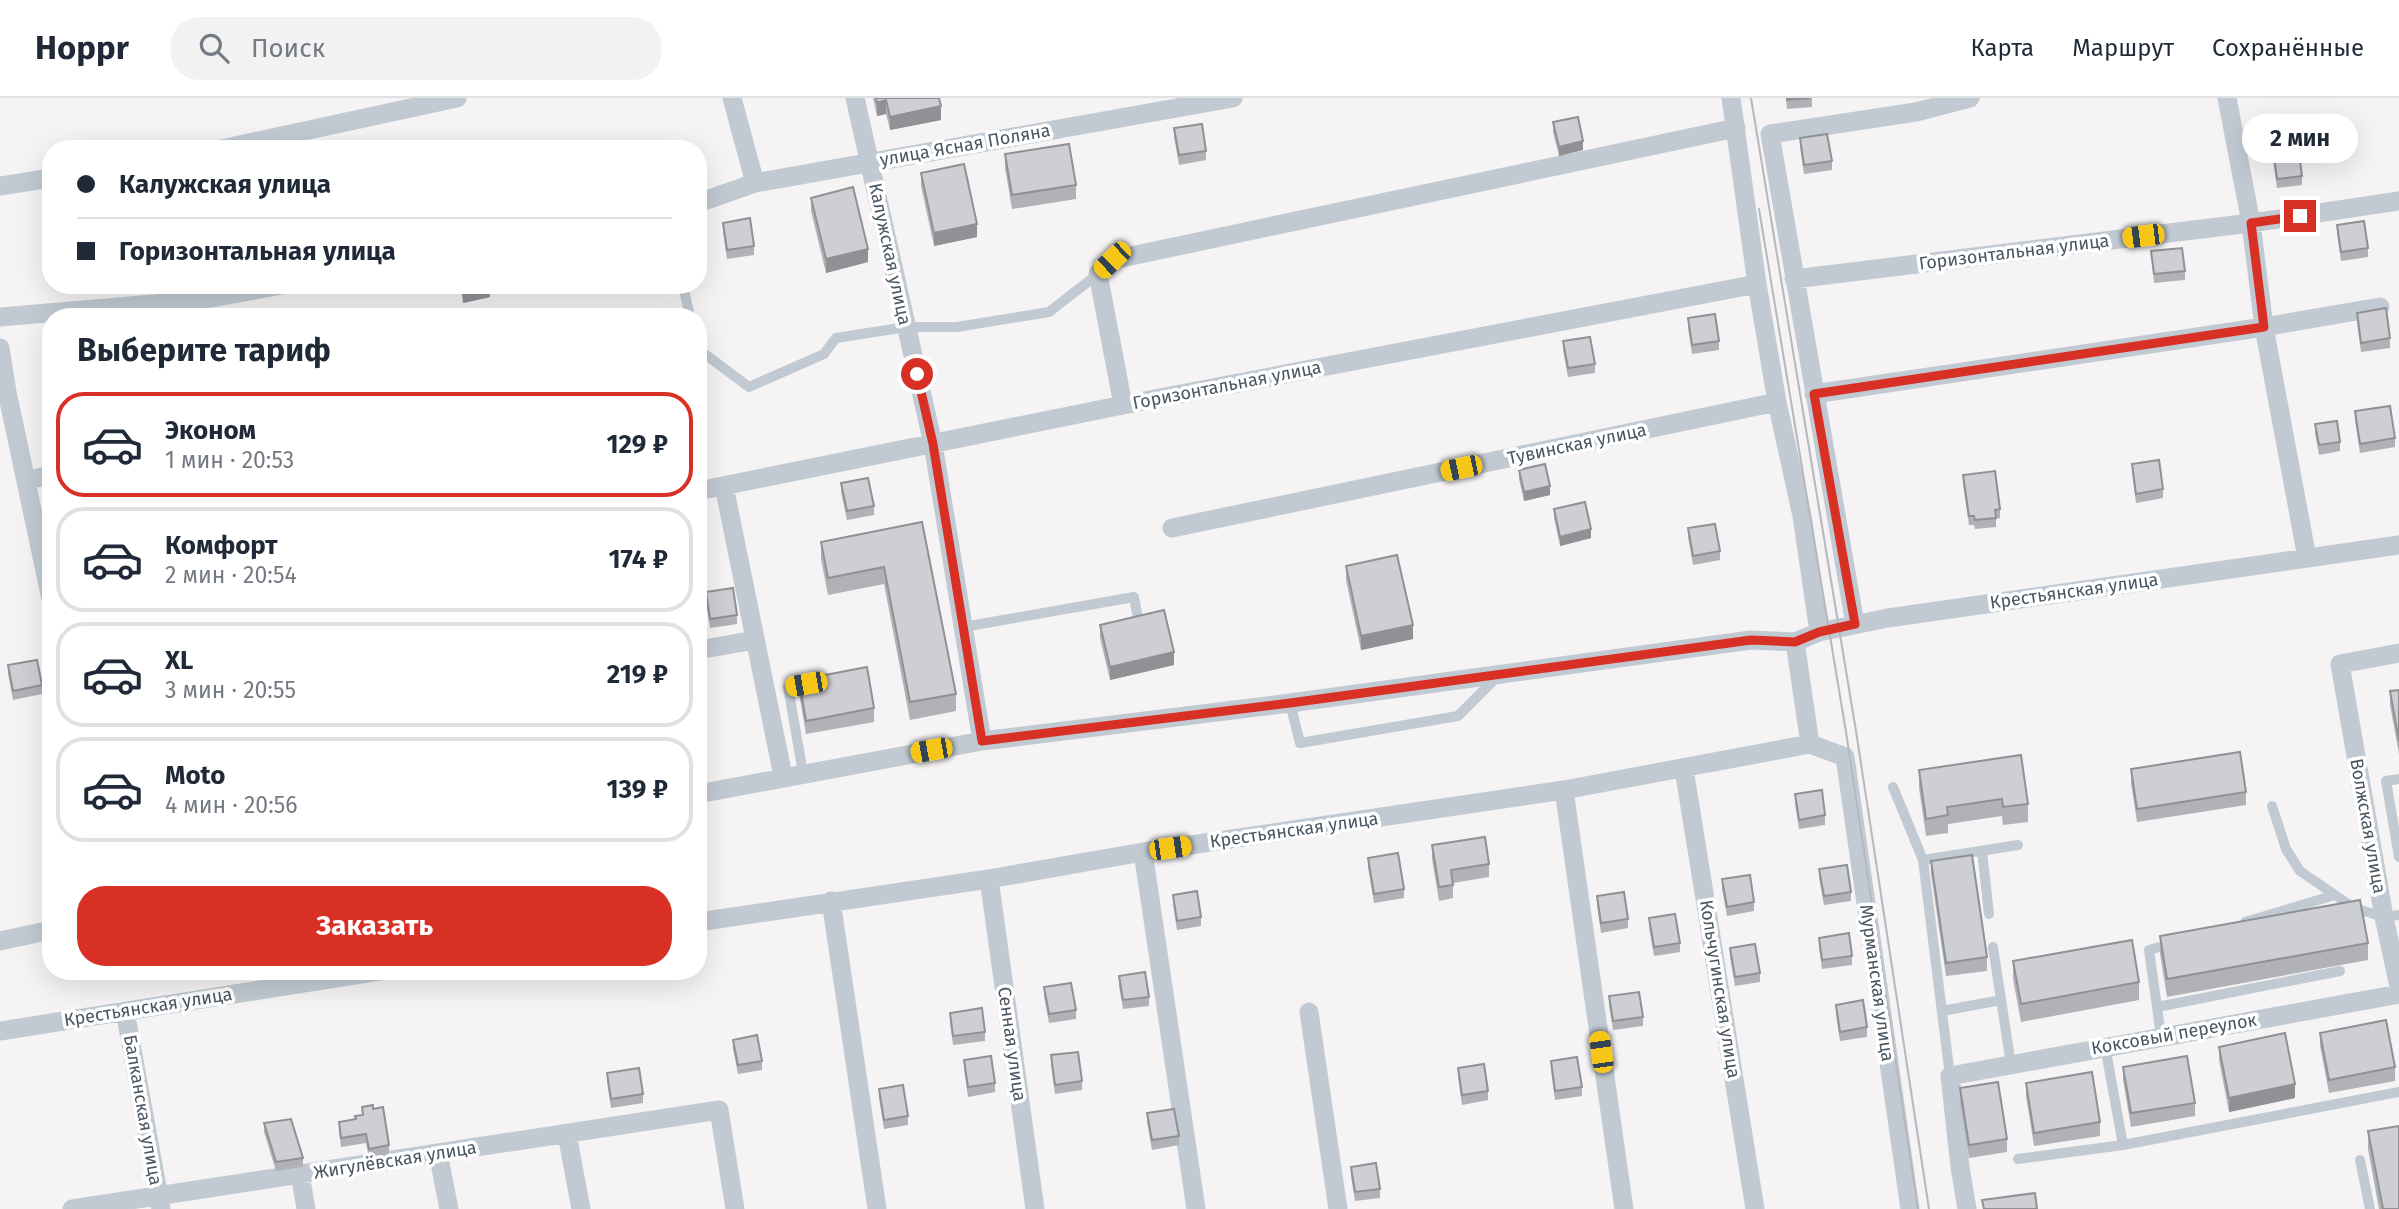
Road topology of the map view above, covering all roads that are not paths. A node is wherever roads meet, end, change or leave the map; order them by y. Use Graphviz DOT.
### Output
graph roads {
  1 [pos="457,98"];
  2 [pos="732,98"];
  3 [pos="855,98"];
  4 [pos="1233,98"];
  5 [pos="1731,98"];
  6 [pos="1970,98"];
  7 [pos="2227,98"];
  8 [pos="1736,128"];
  9 [pos="265,140"];
  10 [pos="870,162"];
  11 [pos="42,179"];
  12 [pos="755,183"];
  13 [pos="0,186"];
  14 [pos="707,199"];
  15 [pos="2399,201"];
  16 [pos="2251,223"];
  17 [pos="1098,274"];
  18 [pos="1794,279"];
  19 [pos="1757,284"];
  20 [pos="233,294"];
  21 [pos="2380,307"];
  22 [pos="106,308"];
  23 [pos="42,313"];
  24 [pos="0,317"];
  25 [pos="906,327"];
  26 [pos="2264,327"];
  27 [pos="0,348"];
  28 [pos="707,356"];
  29 [pos="1814,394"];
  30 [pos="1777,402"];
  31 [pos="1123,405"];
  32 [pos="933,444"];
  33 [pos="42,477"];
  34 [pos="27,480"];
  35 [pos="724,486"];
  36 [pos="707,489"];
  37 [pos="1172,528"];
  38 [pos="2399,545"];
  39 [pos="42,554"];
  40 [pos="2306,558"];
  41 [pos="1138,619"];
  42 [pos="1855,624"];
  43 [pos="963,627"];
  44 [pos="1819,632"];
  45 [pos="755,640"];
  46 [pos="1795,642"];
  47 [pos="707,648"];
  48 [pos="2399,653"];
  49 [pos="1501,672"];
  50 [pos="821,681"];
  51 [pos="1290,703"];
  52 [pos="982,741"];
  53 [pos="1810,744"];
  54 [pos="1685,769"];
  55 [pos="803,773"];
  56 [pos="783,776"];
  57 [pos="2399,779"];
  58 [pos="1893,787"];
  59 [pos="1564,790"];
  60 [pos="707,792"];
  61 [pos="2272,806"];
  62 [pos="2018,845"];
  63 [pos="1982,851"];
  64 [pos="1143,852"];
  65 [pos="2399,857"];
  66 [pos="1923,860"];
  67 [pos="989,879"];
  68 [pos="2335,895"];
  69 [pos="831,901"];
  70 [pos="1989,914"];
  71 [pos="2391,916"];
  72 [pos="707,921"];
  73 [pos="2229,927"];
  74 [pos="42,932"];
  75 [pos="0,941"];
  76 [pos="2176,943"];
  77 [pos="1993,947"];
  78 [pos="2340,971"];
  79 [pos="323,980"];
  80 [pos="2399,986"];
  81 [pos="2399,994"];
  82 [pos="2001,1000"];
  83 [pos="2157,1007"];
  84 [pos="125,1011"];
  85 [pos="1942,1011"];
  86 [pos="1309,1012"];
  87 [pos="0,1031"];
  88 [pos="2161,1037"];
  89 [pos="2105,1046"];
  90 [pos="2011,1065"];
  91 [pos="1950,1076"];
  92 [pos="2399,1092"];
  93 [pos="567,1133"];
  94 [pos="2123,1145"];
  95 [pos="438,1153"];
  96 [pos="2018,1160"];
  97 [pos="2360,1160"];
  98 [pos="300,1174"];
  99 [pos="160,1202"];
  100 [pos="72,1209"];
  101 [pos="306,1209"];
  102 [pos="449,1209"];
  103 [pos="580,1209"];
  104 [pos="735,1209"];
  105 [pos="877,1209"];
  106 [pos="1035,1209"];
  107 [pos="1196,1209"];
  108 [pos="1338,1209"];
  109 [pos="1623,1209"];
  110 [pos="1755,1209"];
  111 [pos="1910,1209"];
  112 [pos="1967,1209"];
  113 [pos="2370,1209"];
  1 -- 9 [label="street"];
  2 -- 12 [label="street"];
  3 -- 10 [label="street, Калужская улица"];
  4 -- 10 [label="street, улица Ясная Поляна"];
  5 -- 8 [label="street"];
  6 -- 18 [label="street"];
  7 -- 16 [label="street"];
  8 -- 17 [label="street"];
  8 -- 19 [label="street"];
  10 -- 12 [label="street, улица Ясная Поляна"];
  10 -- 25 [label="street, Калужская улица"];
  11 -- 13 [label="street"];
  12 -- 14 [label="street, улица Ясная Поляна"];
  15 -- 16 [label="street, Горизонтальная улица"];
  16 -- 18 [label="street, Горизонтальная улица"];
  16 -- 26 [label="street"];
  17 -- 25 [label="lane"];
  17 -- 31 [label="street"];
  18 -- 29 [label="street"];
  19 -- 30 [label="street"];
  19 -- 31 [label="street, Горизонтальная улица"];
  20 -- 22 [label="street"];
  21 -- 26 [label="street"];
  23 -- 24 [label="street"];
  25 -- 28 [label="lane"];
  25 -- 32 [label="street, Калужская улица"];
  26 -- 29 [label="street"];
  26 -- 40 [label="street"];
  27 -- 34 [label="street"];
  29 -- 42 [label="street"];
  30 -- 37 [label="street, Тувинская улица"];
  30 -- 44 [label="street"];
  31 -- 32 [label="street, Горизонтальная улица"];
  32 -- 35 [label="street, Горизонтальная улица"];
  32 -- 43 [label="street, Калужская улица"];
  33 -- 34 [label="street"];
  34 -- 39 [label="street"];
  35 -- 36 [label="street, Горизонтальная улица"];
  35 -- 45 [label="street"];
  38 -- 40 [label="street, Крестьянская улица"];
  40 -- 42 [label="street, Крестьянская улица"];
  41 -- 43 [label="lane"];
  42 -- 44 [label="street, Крестьянская улица"];
  43 -- 52 [label="street, Калужская улица"];
  44 -- 46 [label="street, Крестьянская улица"];
  45 -- 47 [label="street"];
  45 -- 56 [label="street"];
  46 -- 49 [label="street, Крестьянская улица"];
  46 -- 53 [label="street"];
  48 -- 71 [label="street, Волжская улица"];
  49 -- 51 [label="street, Крестьянская улица"];
  49 -- 51 [label="lane"];
  50 -- 55 [label="lane"];
  51 -- 52 [label="street, Крестьянская улица"];
  52 -- 55 [label="street, Крестьянская улица"];
  53 -- 54 [label="street, Крестьянская улица"];
  53 -- 111 [label="street, Мурманская улица"];
  54 -- 59 [label="street, Крестьянская улица"];
  54 -- 110 [label="street, Кольчугинская улица"];
  55 -- 56 [label="street, Крестьянская улица"];
  56 -- 60 [label="street, Крестьянская улица"];
  57 -- 65 [label="lane"];
  58 -- 66 [label="lane"];
  59 -- 64 [label="street, Крестьянская улица"];
  59 -- 109 [label="street"];
  61 -- 68 [label="lane"];
  62 -- 63 [label="lane"];
  63 -- 66 [label="lane"];
  63 -- 70 [label="lane"];
  64 -- 67 [label="street, Крестьянская улица"];
  64 -- 107 [label="street"];
  66 -- 85 [label="lane"];
  67 -- 69 [label="street, Крестьянская улица"];
  67 -- 106 [label="street, Сенная улица"];
  68 -- 71 [label="lane"];
  68 -- 73 [label="lane"];
  69 -- 72 [label="street, Крестьянская улица"];
  69 -- 105 [label="street"];
  71 -- 80 [label="street, Волжская улица"];
  74 -- 75 [label="street"];
  76 -- 83 [label="lane"];
  77 -- 82 [label="lane"];
  78 -- 83 [label="lane"];
  79 -- 84 [label="street, Крестьянская улица"];
  81 -- 88 [label="street, Коксовый переулок"];
  82 -- 85 [label="lane"];
  82 -- 90 [label="lane"];
  83 -- 88 [label="lane"];
  84 -- 87 [label="street, Крестьянская улица"];
  84 -- 99 [label="street, Балканская улица"];
  85 -- 91 [label="lane"];
  86 -- 108 [label="street"];
  88 -- 89 [label="street, Коксовый переулок"];
  89 -- 90 [label="street, Коксовый переулок"];
  89 -- 94 [label="lane"];
  90 -- 91 [label="street, Коксовый переулок"];
  91 -- 112 [label="street"];
  92 -- 94 [label="lane"];
  93 -- 95 [label="street, Жигулёвская улица"];
  93 -- 103 [label="street"];
  93 -- 104 [label="street, Жигулёвская улица"];
  94 -- 96 [label="lane"];
  95 -- 98 [label="street, Жигулёвская улица"];
  95 -- 102 [label="street"];
  97 -- 113 [label="lane"];
  98 -- 99 [label="street, Жигулёвская улица"];
  98 -- 101 [label="street"];
  99 -- 100 [label="street, Жигулёвская улица"];
}
